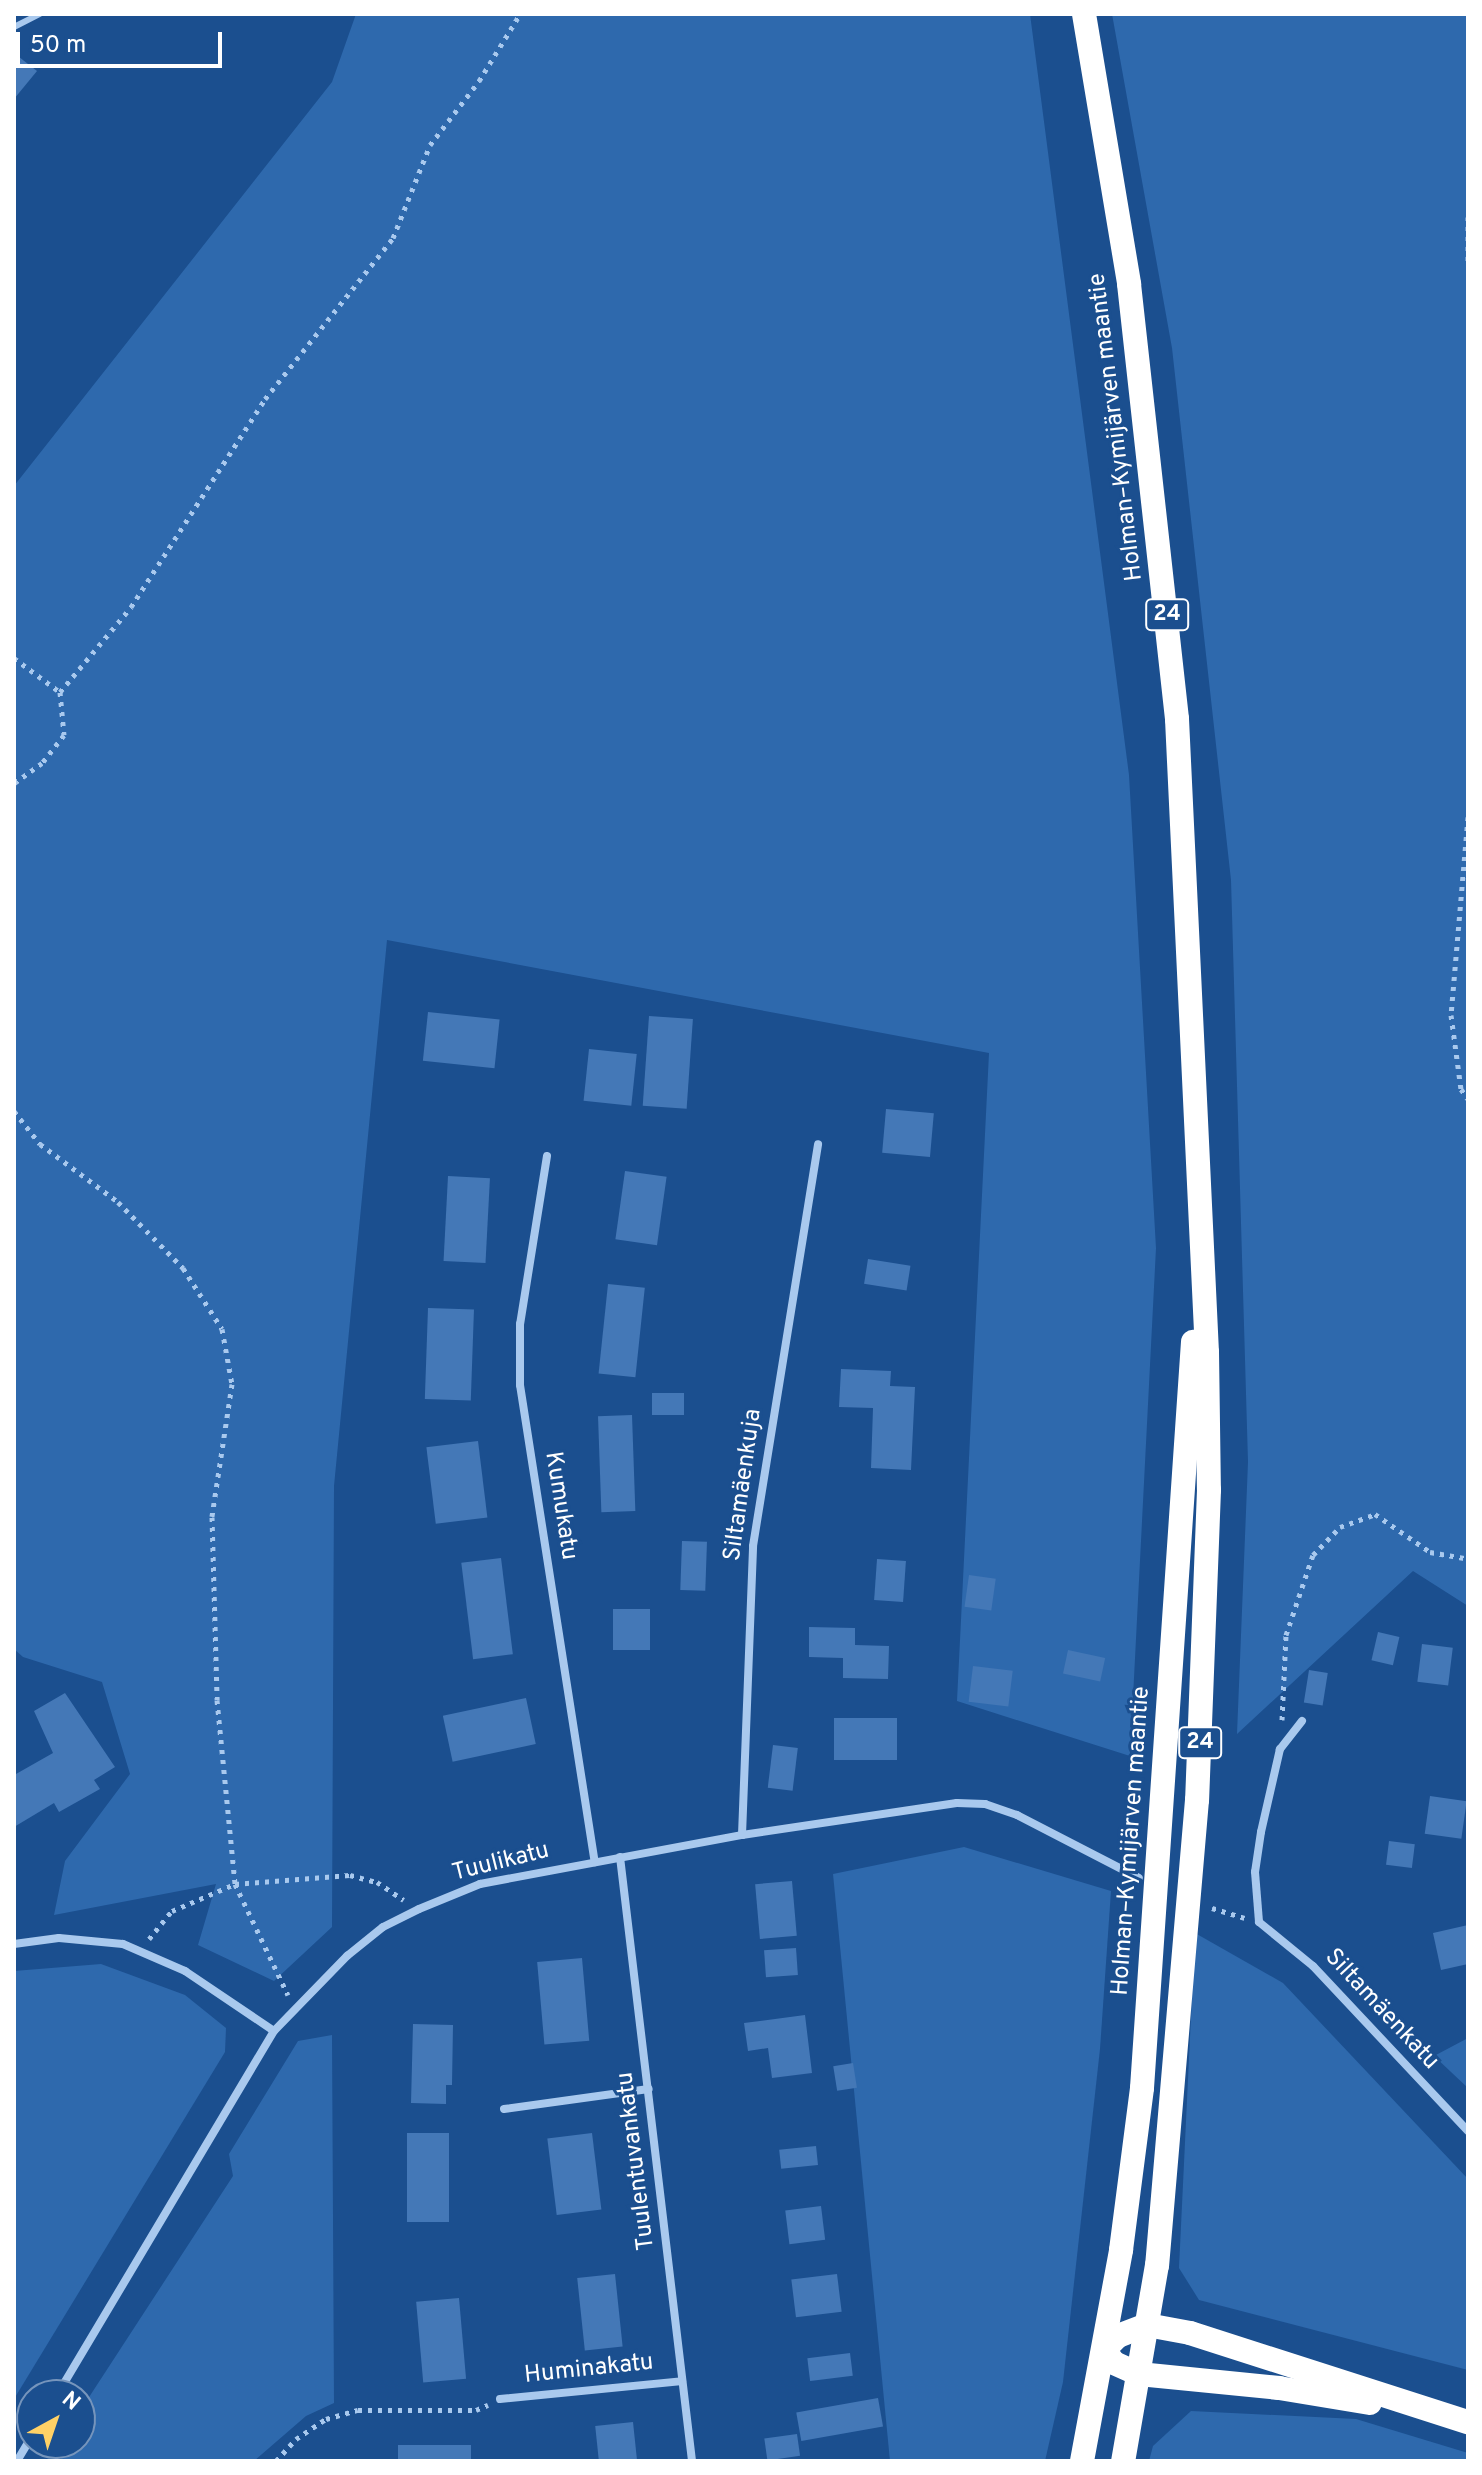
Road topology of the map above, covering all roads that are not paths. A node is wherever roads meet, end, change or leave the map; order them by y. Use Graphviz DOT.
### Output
graph roads {
  1 [pos="40,14"];
  2 [pos="1084,14"];
  3 [pos="14,27"];
  4 [pos="818,1144"];
  5 [pos="547,1156"];
  6 [pos="1199,1220"];
  7 [pos="1302,1721"];
  8 [pos="742,1835"];
  9 [pos="620,1857"];
  10 [pos="595,1862"];
  11 [pos="1139,1878"];
  12 [pos="14,1944"];
  13 [pos="274,2031"];
  14 [pos="649,2089"];
  15 [pos="504,2109"];
  16 [pos="1468,2131"];
  17 [pos="1147,2325"];
  18 [pos="1104,2350"];
  19 [pos="1139,2374"];
  20 [pos="67,2379"];
  21 [pos="682,2381"];
  22 [pos="500,2399"];
  23 [pos="1465,2421"];
  24 [pos="692,2461"];
  25 [pos="1082,2461"];
  26 [pos="1123,2461"];
  1 -- 3 [label="lane"];
  2 -- 6 [label="highway, Holman–Kymijärven maantie / 24"];
  4 -- 8 [label="street, Siltamäenkuja"];
  5 -- 10 [label="street, Kumukatu"];
  6 -- 17 [label="highway, Holman–Kymijärven maantie / 24"];
  6 -- 18 [label="highway, Holman–Kymijärven maantie / 24"];
  7 -- 16 [label="street, Siltamäenkatu"];
  8 -- 9 [label="street, Tuulikatu"];
  8 -- 11 [label="street, Tuulikatu"];
  9 -- 10 [label="street, Tuulikatu"];
  9 -- 14 [label="street, Tuulentuvankatu"];
  10 -- 13 [label="street, Tuulikatu"];
  12 -- 13 [label="street"];
  13 -- 20 [label="street, Tuulikatu"];
  14 -- 15 [label="street"];
  14 -- 21 [label="street, Tuulentuvankatu"];
  17 -- 18 [label="highway"];
  17 -- 19 [label="highway, Holman–Kymijärven maantie / 24"];
  17 -- 23 [label="highway"];
  18 -- 19 [label="highway"];
  18 -- 25 [label="highway, Holman–Kymijärven maantie / 24"];
  19 -- 23 [label="highway"];
  19 -- 26 [label="highway, Holman–Kymijärven maantie / 24"];
  21 -- 22 [label="street, Huminakatu"];
  21 -- 24 [label="street, Tuulentuvankatu"];
}
